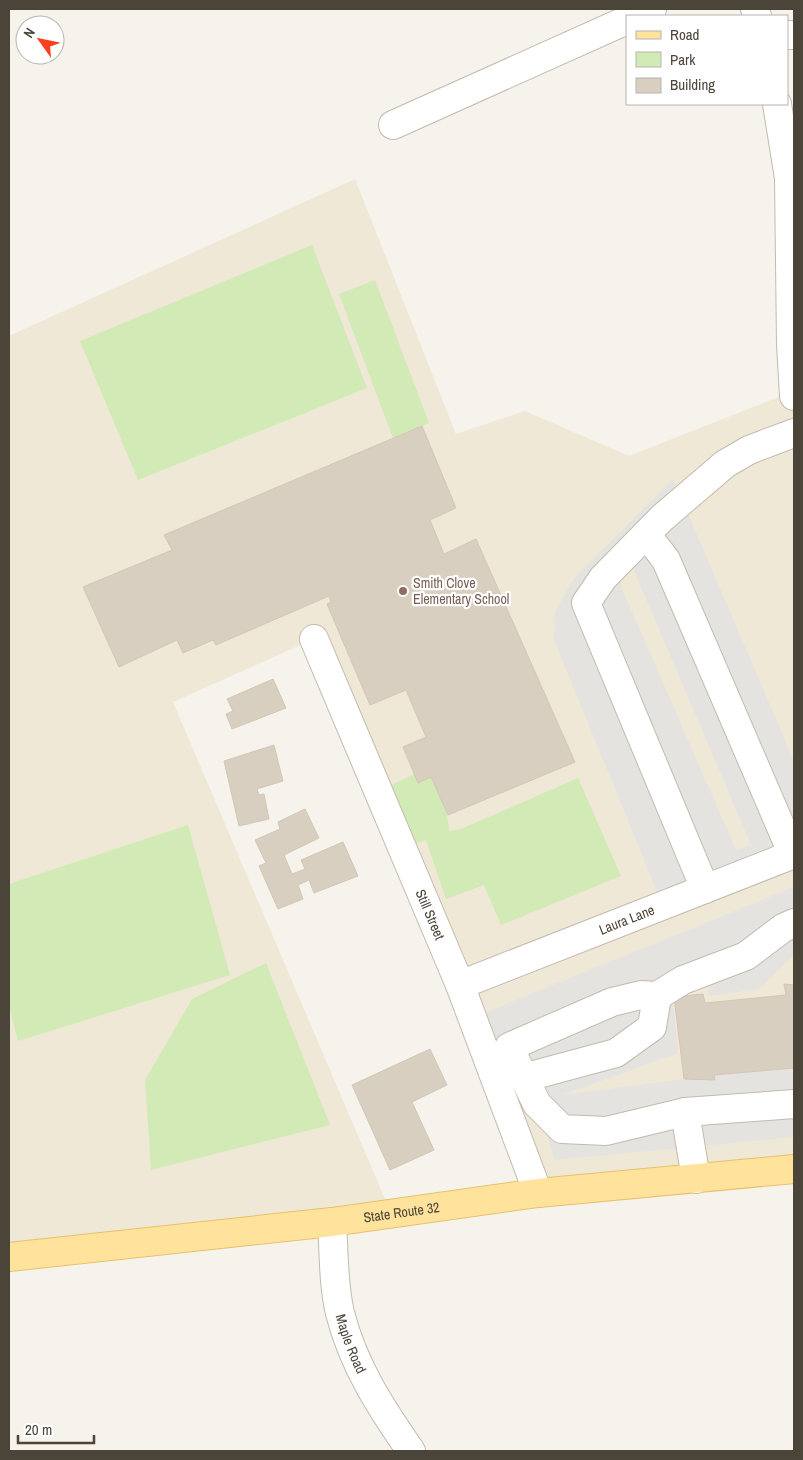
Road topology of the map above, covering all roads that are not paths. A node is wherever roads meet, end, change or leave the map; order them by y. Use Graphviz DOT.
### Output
graph roads {
  1 [pos="652,9"];
  2 [pos="637,15"];
  3 [pos="626,20"];
  4 [pos="777,105"];
  5 [pos="393,125"];
  6 [pos="794,381"];
  7 [pos="794,434"];
  8 [pos="646,534"];
  9 [pos="314,638"];
  10 [pos="794,854"];
  11 [pos="705,889"];
  12 [pos="794,923"];
  13 [pos="460,985"];
  14 [pos="658,996"];
  15 [pos="498,1052"];
  16 [pos="523,1078"];
  17 [pos="794,1104"];
  18 [pos="685,1112"];
  19 [pos="794,1169"];
  20 [pos="696,1179"];
  21 [pos="538,1193"];
  22 [pos="332,1222"];
  23 [pos="9,1257"];
  24 [pos="411,1451"];
  1 -- 2 [label="street"];
  3 -- 5 [label="street"];
  4 -- 6 [label="street"];
  7 -- 8 [label="street"];
  8 -- 10 [label="street"];
  8 -- 11 [label="street"];
  9 -- 13 [label="street, Still Street"];
  10 -- 11 [label="street, Laura Lane"];
  11 -- 13 [label="street, Laura Lane"];
  12 -- 14 [label="street"];
  13 -- 15 [label="street, Still Street"];
  14 -- 15 [label="street"];
  14 -- 16 [label="street"];
  15 -- 16 [label="street"];
  15 -- 21 [label="street, Still Street"];
  16 -- 18 [label="street"];
  17 -- 18 [label="street"];
  18 -- 20 [label="street"];
  19 -- 20 [label="main road, State Route 32"];
  20 -- 21 [label="main road, State Route 32"];
  21 -- 22 [label="main road, State Route 32"];
  22 -- 23 [label="main road, State Route 32"];
  22 -- 24 [label="street, Maple Road"];
}
